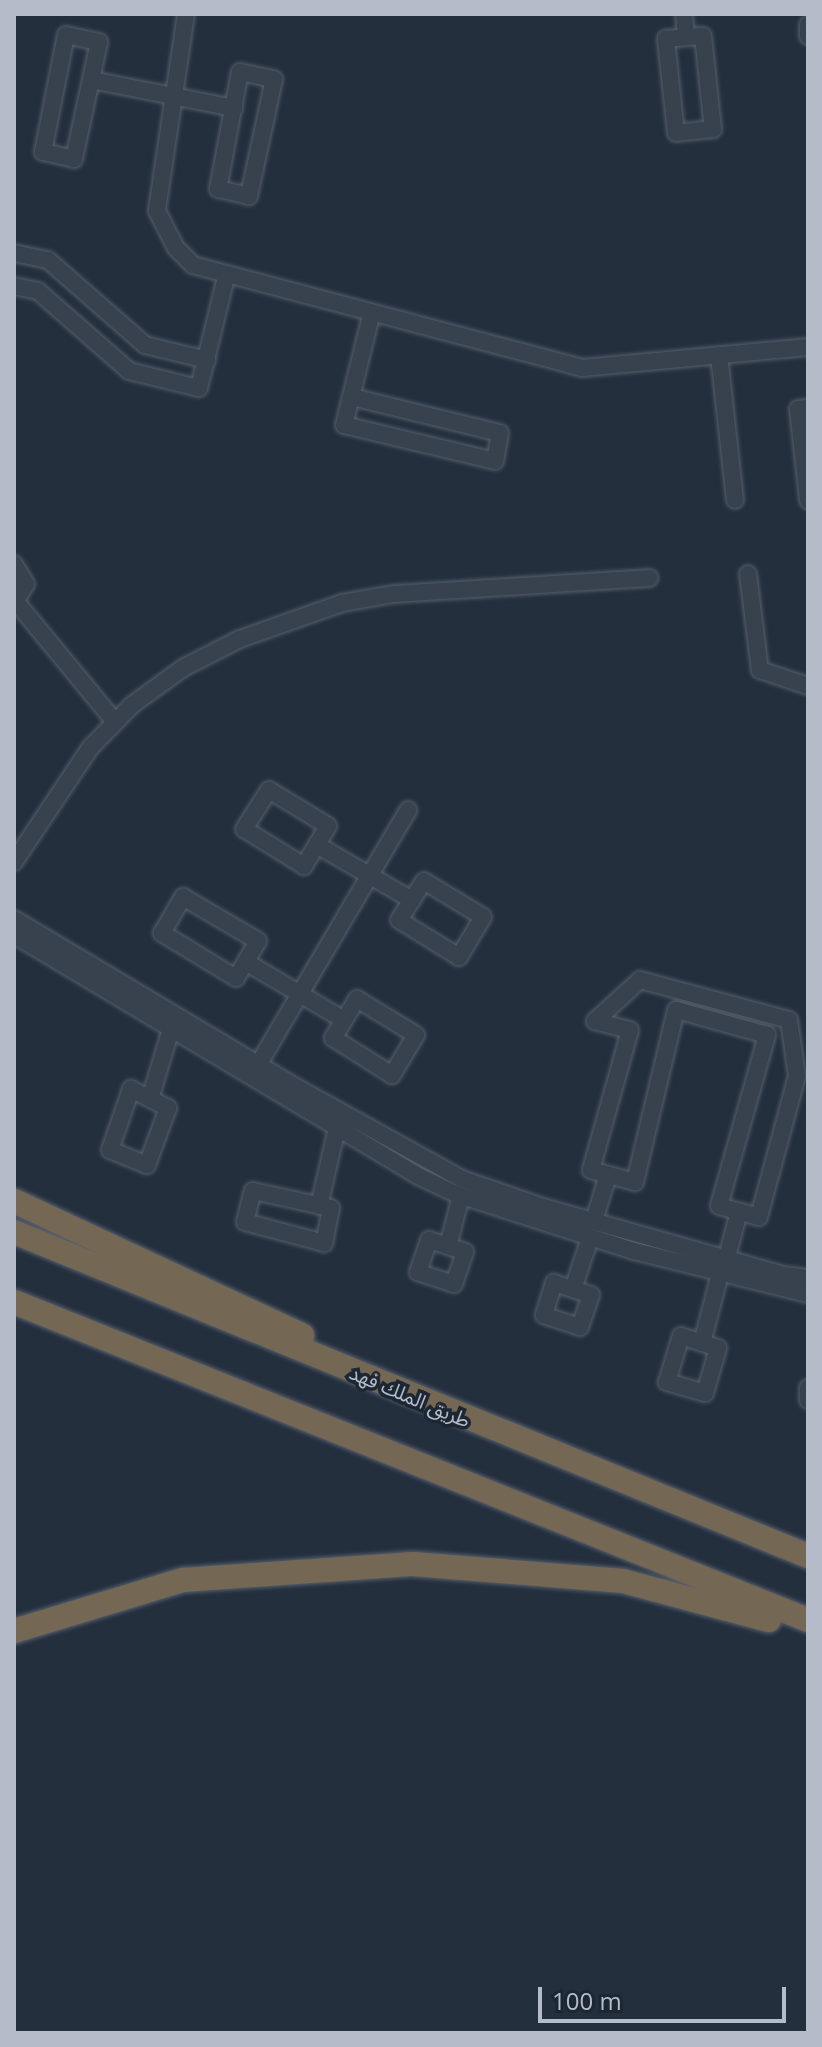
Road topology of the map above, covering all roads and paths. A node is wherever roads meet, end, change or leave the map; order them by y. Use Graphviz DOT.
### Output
graph roads {
  1 [pos="186,14"];
  2 [pos="684,14"];
  3 [pos="808,25"];
  4 [pos="808,36"];
  5 [pos="686,37"];
  6 [pos="91,80"];
  7 [pos="172,96"];
  8 [pos="234,108"];
  9 [pos="14,253"];
  10 [pos="226,277"];
  11 [pos="14,286"];
  12 [pos="371,316"];
  13 [pos="808,347"];
  14 [pos="719,355"];
  15 [pos="207,360"];
  16 [pos="352,397"];
  17 [pos="808,408"];
  18 [pos="735,500"];
  19 [pos="808,500"];
  20 [pos="14,564"];
  21 [pos="748,574"];
  22 [pos="649,578"];
  23 [pos="15,604"];
  24 [pos="808,686"];
  25 [pos="115,722"];
  26 [pos="408,810"];
  27 [pos="317,845"];
  28 [pos="14,862"];
  29 [pos="370,876"];
  30 [pos="412,900"];
  31 [pos="14,919"];
  32 [pos="14,935"];
  33 [pos="246,962"];
  34 [pos="300,994"];
  35 [pos="344,1020"];
  36 [pos="171,1029"];
  37 [pos="258,1065"];
  38 [pos="150,1099"];
  39 [pos="337,1128"];
  40 [pos="608,1175"];
  41 [pos="461,1196"];
  42 [pos="14,1201"];
  43 [pos="319,1206"];
  44 [pos="739,1212"];
  45 [pos="594,1221"];
  46 [pos="14,1232"];
  47 [pos="590,1238"];
  48 [pos="448,1246"];
  49 [pos="727,1257"];
  50 [pos="720,1274"];
  51 [pos="808,1278"];
  52 [pos="573,1289"];
  53 [pos="808,1294"];
  54 [pos="14,1302"];
  55 [pos="702,1343"];
  56 [pos="808,1388"];
  57 [pos="808,1400"];
  58 [pos="516,1440"];
  59 [pos="808,1556"];
  60 [pos="808,1620"];
  61 [pos="14,1631"];
  62 [pos="808,1632"];
  1 -- 7 [label="street"];
  2 -- 5 [label="street"];
  3 -- 4 [label="street"];
  5 -- 5 [label="street"];
  6 -- 6 [label="street"];
  6 -- 7 [label="street"];
  7 -- 8 [label="street"];
  7 -- 10 [label="street"];
  8 -- 8 [label="street"];
  9 -- 15 [label="street"];
  10 -- 12 [label="street"];
  10 -- 15 [label="street"];
  11 -- 15 [label="street"];
  12 -- 14 [label="street"];
  12 -- 16 [label="street"];
  13 -- 14 [label="street"];
  14 -- 18 [label="street"];
  17 -- 19 [label="street"];
  20 -- 23 [label="street"];
  21 -- 24 [label="street"];
  22 -- 25 [label="street"];
  23 -- 25 [label="street"];
  25 -- 28 [label="street"];
  26 -- 29 [label="street"];
  27 -- 27 [label="street"];
  27 -- 29 [label="street"];
  29 -- 30 [label="street"];
  29 -- 34 [label="street"];
  30 -- 30 [label="street"];
  31 -- 37 [label="street"];
  32 -- 36 [label="street"];
  33 -- 33 [label="street"];
  33 -- 34 [label="street"];
  34 -- 35 [label="street"];
  34 -- 37 [label="street"];
  35 -- 35 [label="street"];
  36 -- 38 [label="street"];
  36 -- 39 [label="street"];
  37 -- 45 [label="street"];
  38 -- 38 [label="street"];
  39 -- 41 [label="street"];
  39 -- 43 [label="street"];
  40 -- 44 [label="street"];
  40 -- 44 [label="street"];
  40 -- 45 [label="street"];
  41 -- 47 [label="street"];
  41 -- 48 [label="street"];
  42 -- 58 [label="highway"];
  43 -- 43 [label="street"];
  44 -- 49 [label="street"];
  45 -- 49 [label="street"];
  46 -- 58 [label="highway, طريق الملك فهد"];
  47 -- 50 [label="street"];
  47 -- 52 [label="street"];
  49 -- 51 [label="street"];
  50 -- 53 [label="street"];
  50 -- 55 [label="street"];
  54 -- 60 [label="highway"];
  56 -- 57 [label="street"];
  58 -- 59 [label="highway, طريق الملك فهد"];
  61 -- 62 [label="highway"];
}
